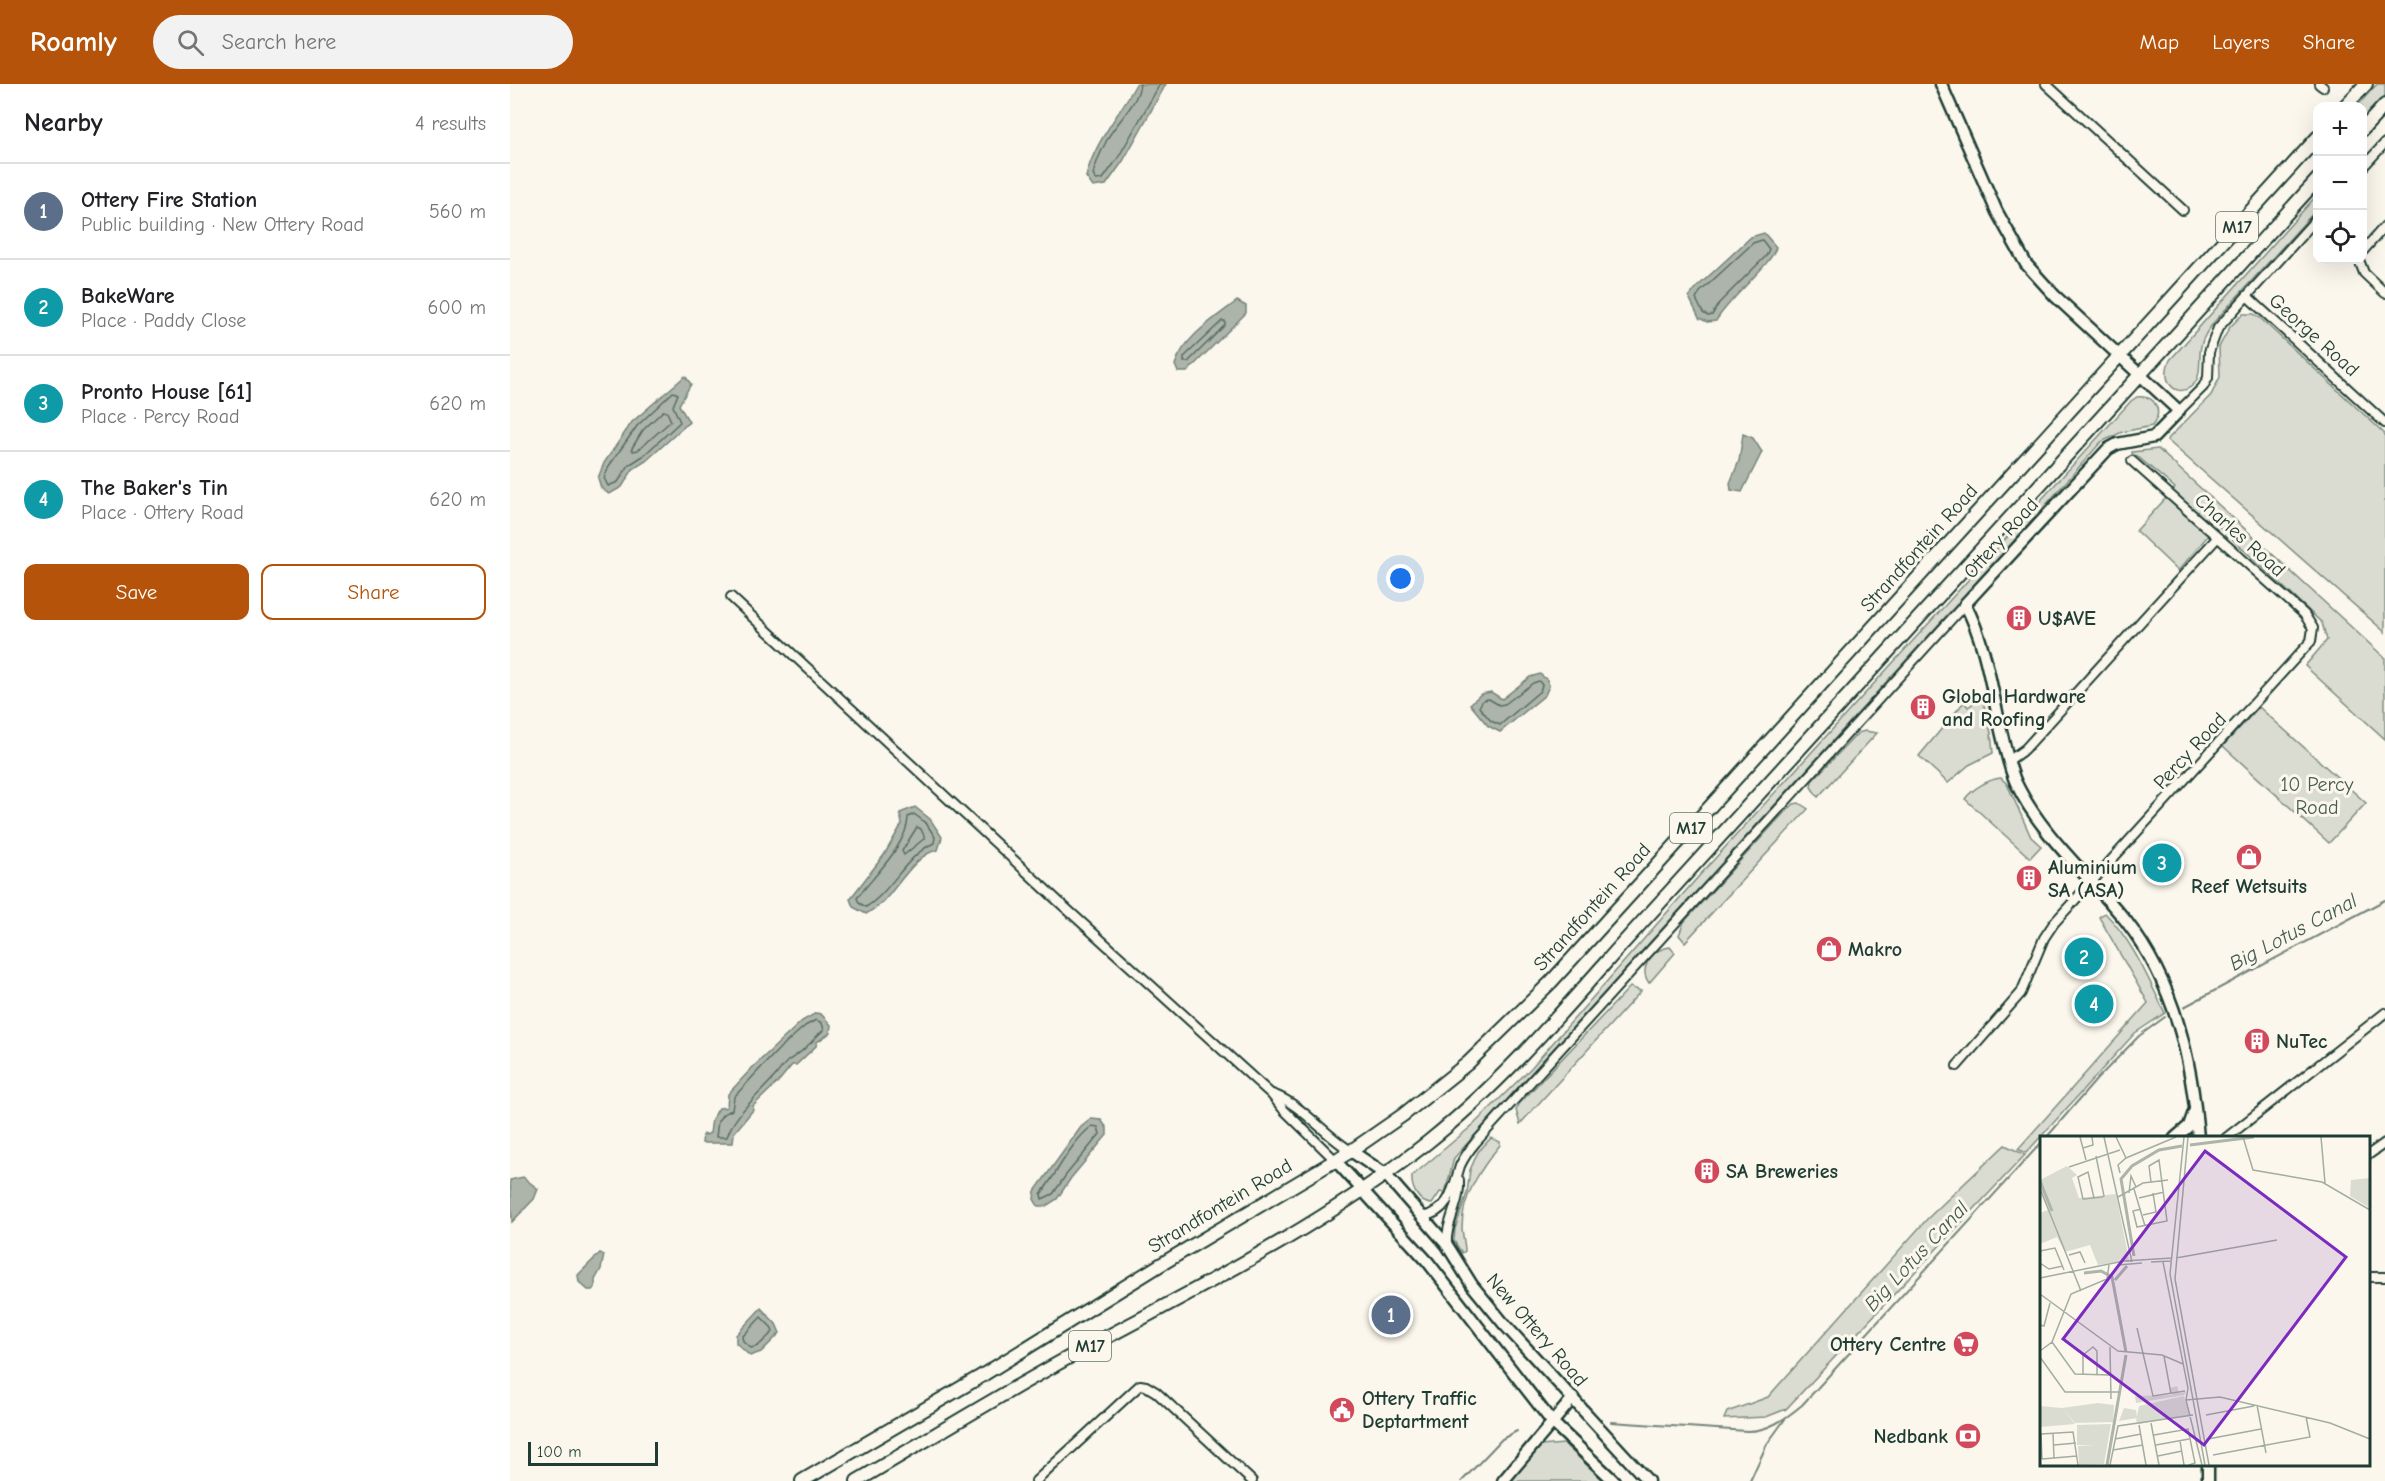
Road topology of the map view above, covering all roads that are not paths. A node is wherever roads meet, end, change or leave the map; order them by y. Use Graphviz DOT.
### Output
graph roads {
  1 [pos="1941,84"];
  2 [pos="2046,84"];
  3 [pos="2366,84"];
  4 [pos="2349,102"];
  5 [pos="2385,105"];
  6 [pos="2367,125"];
  7 [pos="2313,143"];
  8 [pos="2385,143"];
  9 [pos="2367,163"];
  10 [pos="2313,184"];
  11 [pos="2183,210"];
  12 [pos="2313,223"];
  13 [pos="2385,226"];
  14 [pos="2367,246"];
  15 [pos="2361,264"];
  16 [pos="2385,293"];
  17 [pos="2247,296"];
  18 [pos="2118,355"];
  19 [pos="2139,374"];
  20 [pos="2179,411"];
  21 [pos="2385,423"];
  22 [pos="2132,461"];
  23 [pos="2217,538"];
  24 [pos="731,597"];
  25 [pos="1965,604"];
  26 [pos="2312,641"];
  27 [pos="2008,761"];
  28 [pos="2091,882"];
  29 [pos="2385,1014"];
  30 [pos="1957,1066"];
  31 [pos="1271,1094"];
  32 [pos="2196,1106"];
  33 [pos="2176,1136"];
  34 [pos="2198,1136"];
  35 [pos="2227,1136"];
  36 [pos="2385,1143"];
  37 [pos="1351,1151"];
  38 [pos="2370,1154"];
  39 [pos="1335,1160"];
  40 [pos="1385,1174"];
  41 [pos="1458,1175"];
  42 [pos="1362,1190"];
  43 [pos="1422,1217"];
  44 [pos="1447,1245"];
  45 [pos="2385,1276"];
  46 [pos="2370,1278"];
  47 [pos="1573,1398"];
  48 [pos="1552,1422"];
  49 [pos="802,1481"];
  50 [pos="857,1481"];
  51 [pos="1036,1481"];
  52 [pos="1252,1481"];
  53 [pos="1503,1481"];
  54 [pos="1614,1481"];
  55 [pos="1648,1481"];
  1 -- 18 [label="street"];
  2 -- 11 [label="street"];
  3 -- 4 [label="main road"];
  5 -- 6 [label="main road"];
  7 -- 18 [label="main road, Strandfontein Road / M17"];
  8 -- 9 [label="street"];
  10 -- 19 [label="main road, M17"];
  12 -- 17 [label="street"];
  13 -- 14 [label="street"];
  15 -- 16 [label="street"];
  17 -- 20 [label="street"];
  17 -- 21 [label="street, George Road"];
  18 -- 19 [label="street"];
  18 -- 37 [label="main road, Strandfontein Road / M17"];
  19 -- 20 [label="street"];
  19 -- 40 [label="main road, M17"];
  20 -- 25 [label="street, Ottery Road"];
  22 -- 23 [label="street, Charles Road"];
  23 -- 26 [label="street, Charles Road"];
  23 -- 27 [label="street"];
  24 -- 31 [label="street"];
  25 -- 27 [label="street, Ottery Road"];
  25 -- 41 [label="street"];
  26 -- 28 [label="street, Percy Road"];
  27 -- 28 [label="street, Ottery Road"];
  28 -- 30 [label="street, Percy Road"];
  28 -- 32 [label="street, Ottery Road"];
  29 -- 35 [label="street"];
  31 -- 37 [label="street"];
  31 -- 39 [label="street"];
  32 -- 33 [label="street"];
  32 -- 34 [label="street, Ottery Road"];
  36 -- 38 [label="street"];
  37 -- 39 [label="main road, Strandfontein Road / M17"];
  37 -- 40 [label="street, New Ottery Road"];
  39 -- 42 [label="street, New Ottery Road"];
  39 -- 49 [label="main road, Strandfontein Road / M17"];
  40 -- 42 [label="main road, M17"];
  40 -- 43 [label="street, New Ottery Road"];
  41 -- 43 [label="street"];
  41 -- 44 [label="street"];
  42 -- 48 [label="street, New Ottery Road"];
  42 -- 50 [label="main road, M17"];
  43 -- 44 [label="street, New Ottery Road"];
  44 -- 47 [label="street, New Ottery Road"];
  45 -- 46 [label="street"];
  47 -- 48 [label="street"];
  47 -- 55 [label="street, New Ottery Road"];
  48 -- 53 [label="street"];
  48 -- 54 [label="street, New Ottery Road"];
  51 -- 52 [label="street"];
}
